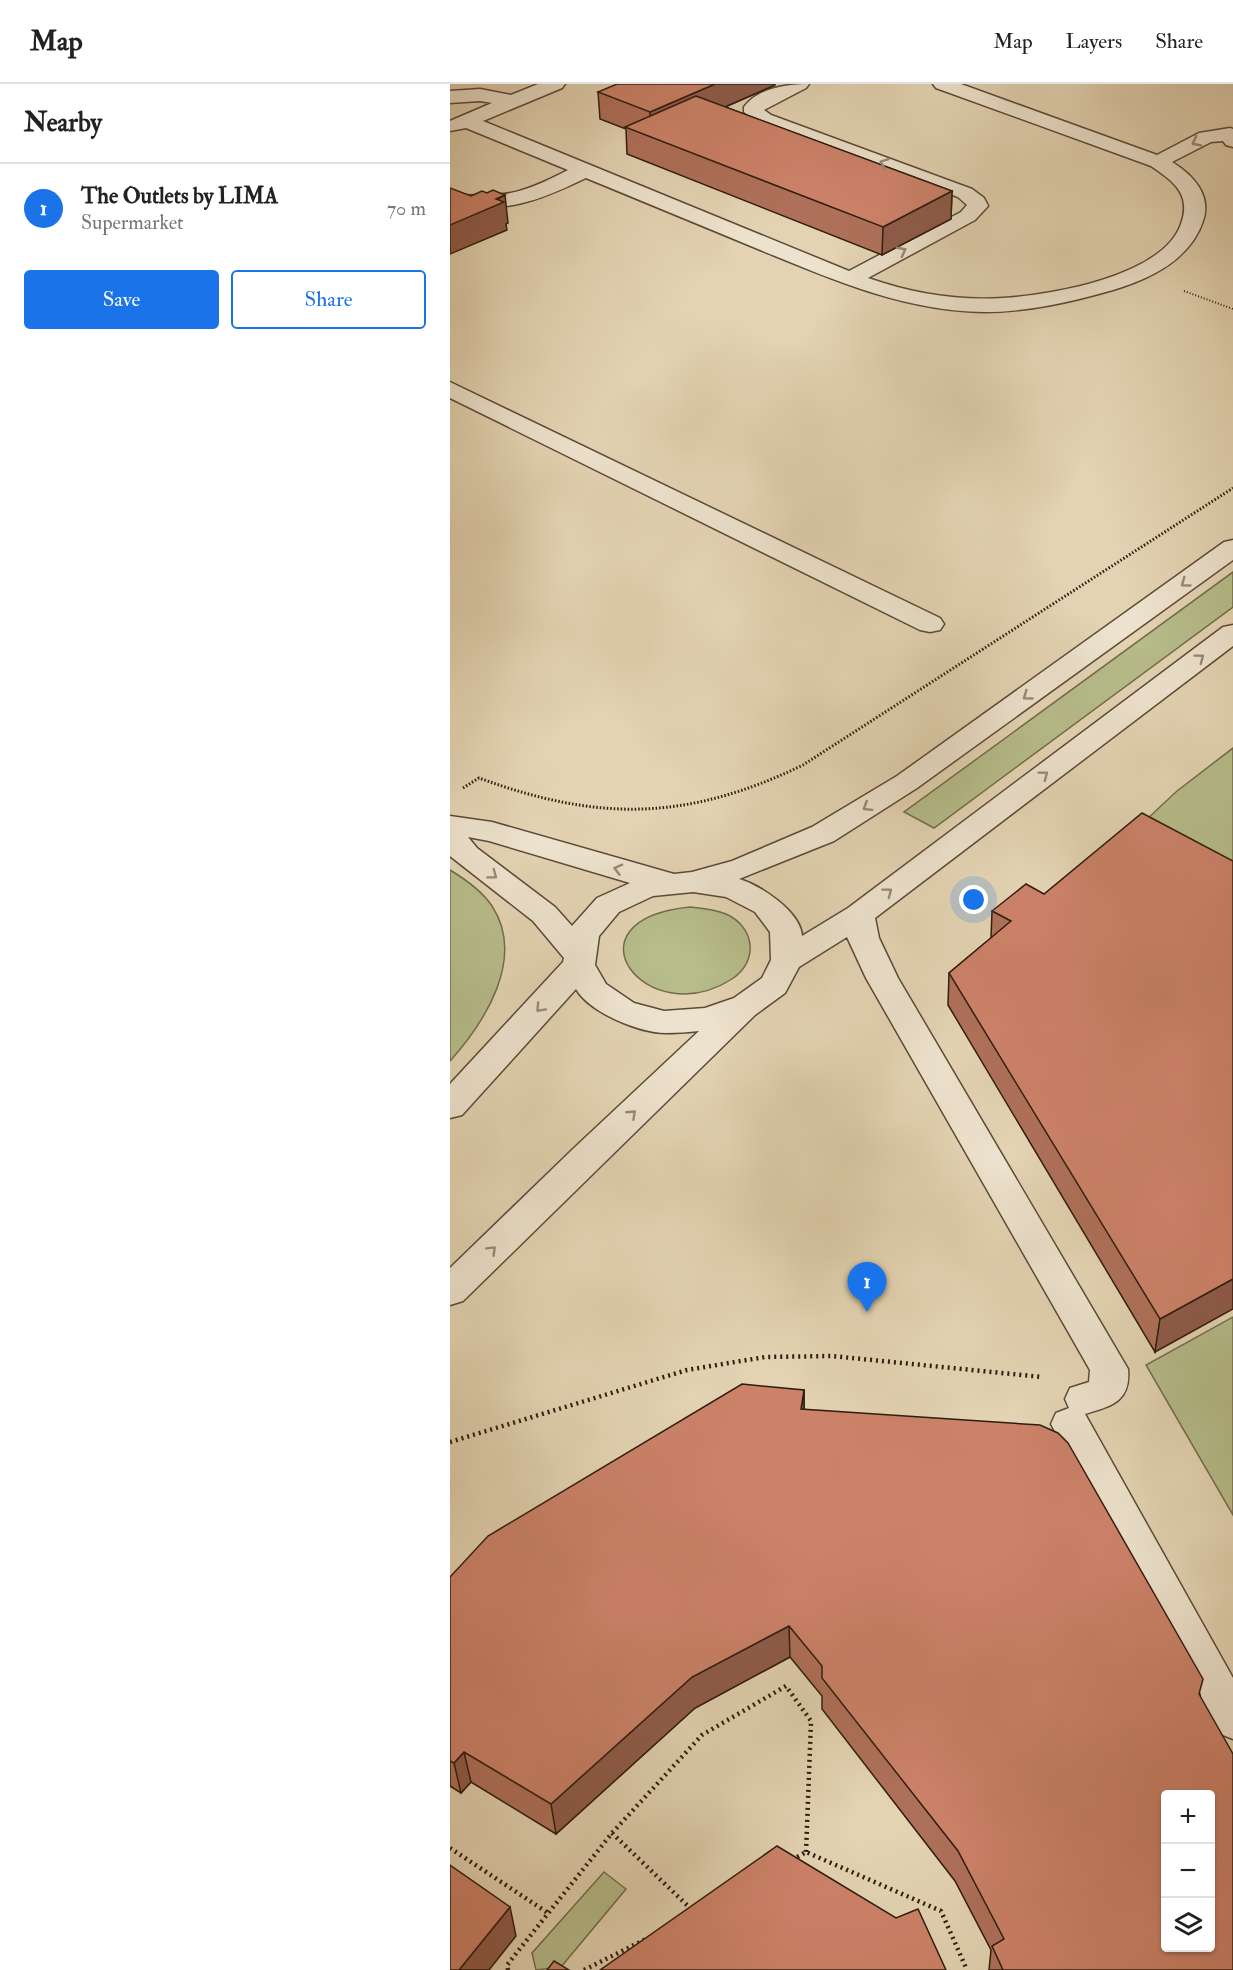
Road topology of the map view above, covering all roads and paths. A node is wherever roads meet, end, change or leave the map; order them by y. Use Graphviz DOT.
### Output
graph roads {
  1 [pos="555,84"];
  2 [pos="799,84"];
  3 [pos="943,84"];
  4 [pos="450,97"];
  5 [pos="513,102"];
  6 [pos="458,124"];
  7 [pos="1232,138"];
  8 [pos="1215,155"];
  9 [pos="1158,162"];
  10 [pos="1196,165"];
  11 [pos="585,170"];
  12 [pos="1178,176"];
  13 [pos="450,200"];
  14 [pos="850,279"];
  15 [pos="450,389"];
  16 [pos="1233,488"];
  17 [pos="1233,548"];
  18 [pos="930,624"];
  19 [pos="1233,633"];
  20 [pos="460,790"];
  21 [pos="450,825"];
  22 [pos="450,836"];
  23 [pos="683,883"];
  24 [pos="858,915"];
  25 [pos="788,960"];
  26 [pos="580,961"];
  27 [pos="746,1006"];
  28 [pos="450,1106"];
  29 [pos="450,1291"];
  30 [pos="1077,1412"];
  31 [pos="450,1442"];
  32 [pos="1233,1719"];
  33 [pos="612,1833"];
  34 [pos="450,1848"];
  35 [pos="806,1852"];
  36 [pos="786,1863"];
  37 [pos="548,1912"];
  38 [pos="685,1918"];
  39 [pos="655,1934"];
  40 [pos="508,1970"];
  41 [pos="584,1970"];
  42 [pos="967,1970"];
  1 -- 5 [label="street"];
  14 -- 2 [label="street, one-way"];
  3 -- 9 [label="street"];
  4 -- 5 [label="street"];
  5 -- 6 [label="street"];
  6 -- 11 [label="street"];
  7 -- 8 [label="street"];
  7 -- 9 [label="street, one-way"];
  9 -- 12 [label="street"];
  10 -- 12 [label="street"];
  11 -- 13 [label="street"];
  11 -- 14 [label="street"];
  12 -- 14 [label="street"];
  15 -- 18 [label="street"];
  16 -- 20 [label="path"];
  17 -- 23 [label="street, one-way"];
  24 -- 19 [label="street, one-way"];
  23 -- 21 [label="street, one-way"];
  22 -- 26 [label="street, one-way"];
  23 -- 25 [label="street"];
  23 -- 26 [label="street"];
  24 -- 25 [label="street"];
  24 -- 30 [label="street"];
  25 -- 27 [label="street"];
  26 -- 27 [label="street"];
  26 -- 28 [label="street, one-way"];
  29 -- 27 [label="street, one-way"];
  30 -- 31 [label="path"];
  30 -- 32 [label="street"];
  33 -- 35 [label="path"];
  33 -- 37 [label="path"];
  33 -- 38 [label="path"];
  34 -- 37 [label="path"];
  35 -- 36 [label="path"];
  35 -- 42 [label="path"];
  37 -- 40 [label="path"];
  39 -- 41 [label="path"];
}
